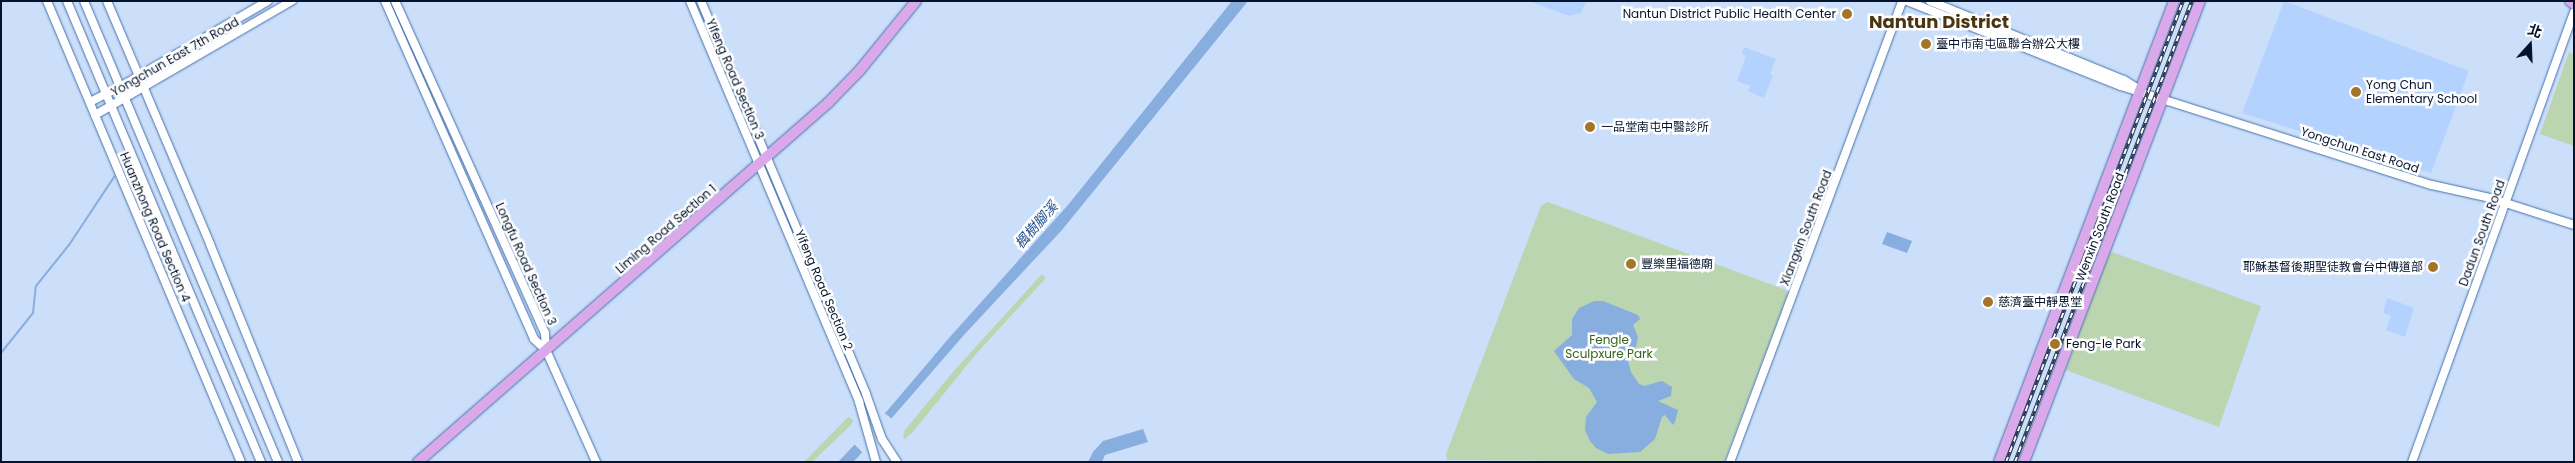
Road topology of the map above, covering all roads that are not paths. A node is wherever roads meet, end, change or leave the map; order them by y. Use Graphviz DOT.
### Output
graph roads {
  1 [pos="47,1"];
  2 [pos="68,1"];
  3 [pos="84,1"];
  4 [pos="107,1"];
  5 [pos="268,1"];
  6 [pos="292,1"];
  7 [pos="385,1"];
  8 [pos="395,1"];
  9 [pos="690,1"];
  10 [pos="701,1"];
  11 [pos="916,1"];
  12 [pos="1902,1"];
  13 [pos="1907,1"];
  14 [pos="1930,1"];
  15 [pos="2174,1"];
  16 [pos="2200,1"];
  17 [pos="2570,1"];
  18 [pos="2574,4"];
  19 [pos="2574,12"];
  20 [pos="139,76"];
  21 [pos="120,87"];
  22 [pos="142,88"];
  23 [pos="2140,90"];
  24 [pos="107,93"];
  25 [pos="2163,98"];
  26 [pos="125,99"];
  27 [pos="90,102"];
  28 [pos="113,106"];
  29 [pos="95,115"];
  30 [pos="763,161"];
  31 [pos="2505,203"];
  32 [pos="2574,225"];
  33 [pos="546,350"];
  34 [pos="241,462"];
  35 [pos="261,462"];
  36 [pos="278,462"];
  37 [pos="298,462"];
  38 [pos="418,462"];
  39 [pos="596,462"];
  40 [pos="876,462"];
  41 [pos="897,462"];
  42 [pos="1730,462"];
  43 [pos="1999,462"];
  44 [pos="2024,462"];
  45 [pos="2412,462"];
  1 -- 27 [label="street, Huanzhong Road Section 4"];
  2 -- 24 [label="street, Huanzhong Road Section 4"];
  3 -- 21 [label="street, Huanzhong Road Section 4"];
  4 -- 20 [label="street"];
  5 -- 20 [label="street, Yongchun East 7th Road"];
  6 -- 22 [label="street, Yongchun East 7th Road"];
  7 -- 33 [label="street, Longfu Road Section 3"];
  8 -- 33 [label="street, Longfu Road Section 3"];
  9 -- 30 [label="street, Yifeng Road Section 3"];
  10 -- 30 [label="street, Yifeng Road Section 3"];
  11 -- 30 [label="main road, Liming Road Section 1"];
  12 -- 42 [label="street, Xiangxin South Road"];
  13 -- 23 [label="street, Yongchun East Road"];
  14 -- 23 [label="street, Yongchun East Road"];
  15 -- 23 [label="main road, Wenxin South Road"];
  16 -- 25 [label="main road, Wenxin South Road"];
  17 -- 18 [label="main road"];
  19 -- 31 [label="street, Dadun South Road"];
  20 -- 21 [label="street, Yongchun East 7th Road"];
  20 -- 22 [label="street"];
  21 -- 24 [label="street, Yongchun East 7th Road"];
  21 -- 26 [label="street, Huanzhong Road Section 4"];
  22 -- 26 [label="street, Yongchun East 7th Road"];
  22 -- 37 [label="street"];
  23 -- 25 [label="street, Yongchun East Road"];
  23 -- 43 [label="main road, Wenxin South Road"];
  24 -- 27 [label="street, Yongchun East 7th Road"];
  24 -- 28 [label="street, Huanzhong Road Section 4"];
  25 -- 31 [label="street, Yongchun East Road"];
  25 -- 44 [label="main road, Wenxin South Road"];
  26 -- 28 [label="street, Yongchun East 7th Road"];
  26 -- 36 [label="street, Huanzhong Road Section 4"];
  27 -- 29 [label="street, Huanzhong Road Section 4"];
  28 -- 29 [label="street, Yongchun East 7th Road"];
  28 -- 35 [label="street, Huanzhong Road Section 4"];
  29 -- 34 [label="street, Huanzhong Road Section 4"];
  30 -- 33 [label="main road, Liming Road Section 1"];
  30 -- 40 [label="street, Yifeng Road Section 2"];
  30 -- 41 [label="street, Yifeng Road Section 2"];
  31 -- 32 [label="street, Yongchun East Road"];
  31 -- 45 [label="street, Dadun South Road"];
  33 -- 38 [label="main road, Liming Road Section 1"];
  33 -- 39 [label="street"];
}
